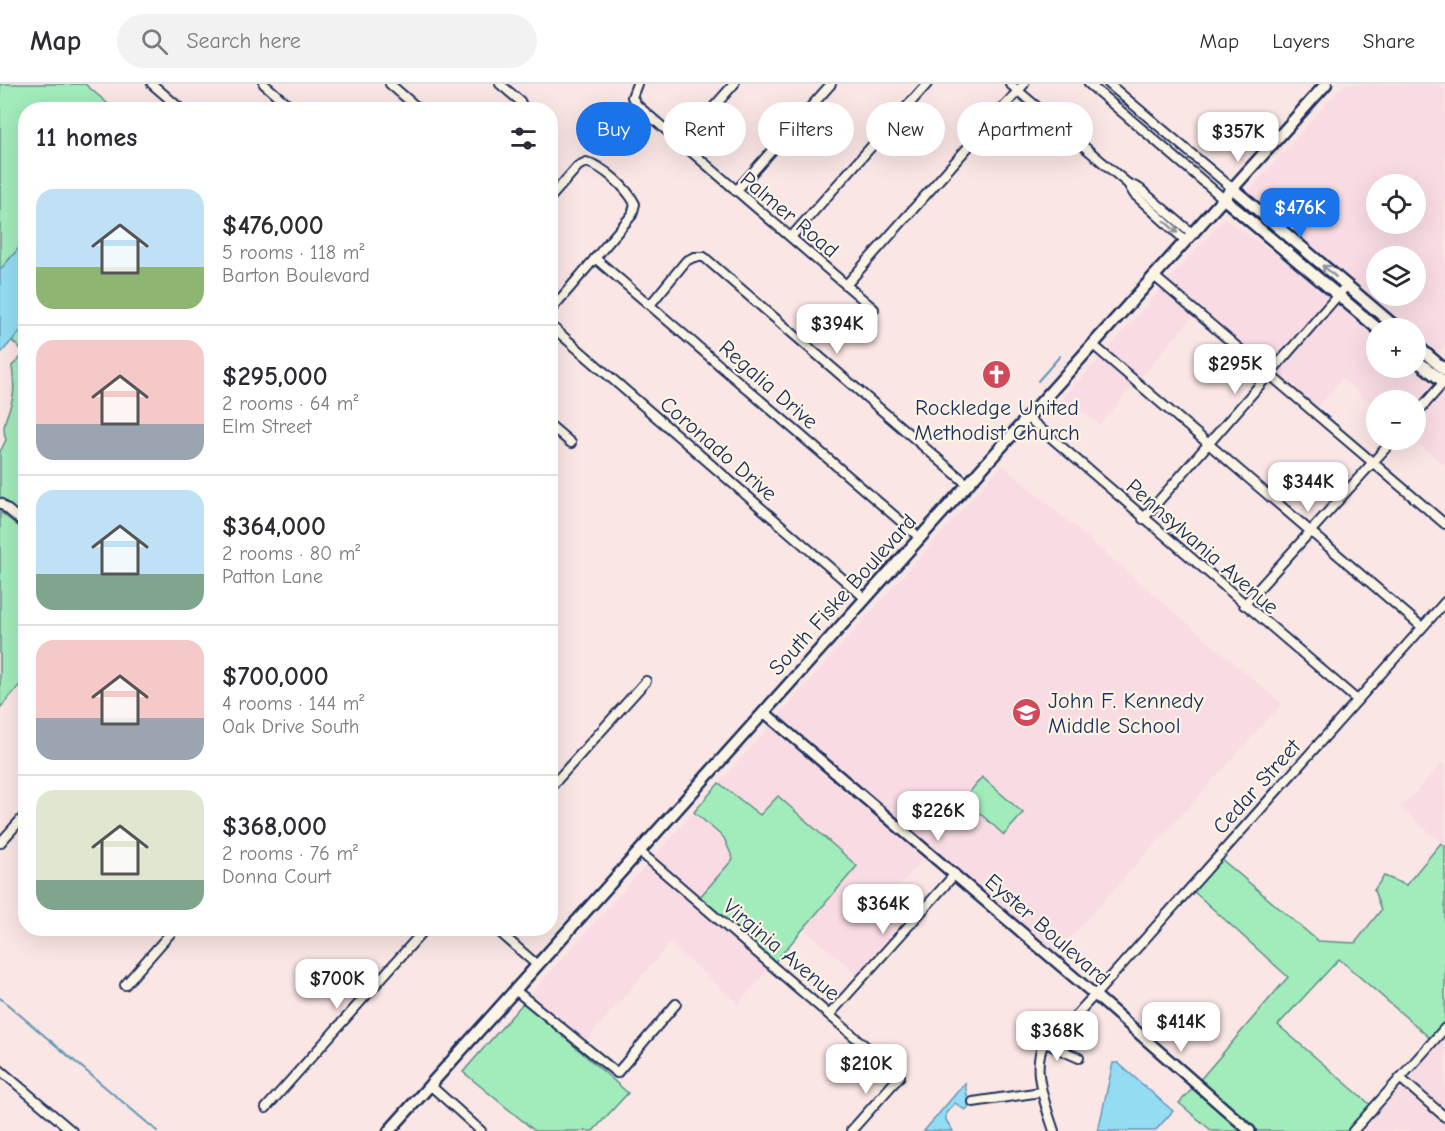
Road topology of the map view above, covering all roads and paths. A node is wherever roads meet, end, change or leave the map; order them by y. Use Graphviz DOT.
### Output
graph roads {
  1 [pos="152,84"];
  2 [pos="264,84"];
  3 [pos="390,84"];
  4 [pos="500,84"];
  5 [pos="637,84"];
  6 [pos="734,84"];
  7 [pos="831,84"];
  8 [pos="927,84"];
  9 [pos="1010,84"];
  10 [pos="1023,84"];
  11 [pos="1089,84"];
  12 [pos="1108,84"];
  13 [pos="1326,84"];
  14 [pos="1017,91"];
  15 [pos="173,102"];
  16 [pos="285,102"];
  17 [pos="411,102"];
  18 [pos="520,102"];
  19 [pos="718,102"];
  20 [pos="663,128"];
  21 [pos="1183,147"];
  22 [pos="695,156"];
  23 [pos="1175,157"];
  24 [pos="558,189"];
  25 [pos="1233,189"];
  26 [pos="736,191"];
  27 [pos="1224,199"];
  28 [pos="791,237"];
  29 [pos="1189,237"];
  30 [pos="1290,256"];
  31 [pos="1312,257"];
  32 [pos="595,258"];
  33 [pos="1154,276"];
  34 [pos="846,285"];
  35 [pos="1346,286"];
  36 [pos="1339,298"];
  37 [pos="558,302"];
  38 [pos="650,305"];
  39 [pos="874,309"];
  40 [pos="1384,318"];
  41 [pos="1366,319"];
  42 [pos="558,332"];
  43 [pos="1092,344"];
  44 [pos="1426,354"];
  45 [pos="1426,363"];
  46 [pos="1441,367"];
  47 [pos="1270,376"];
  48 [pos="1445,382"];
  49 [pos="1426,403"];
  50 [pos="1027,417"];
  51 [pos="558,432"];
  52 [pos="572,443"];
  53 [pos="1208,444"];
  54 [pos="1383,450"];
  55 [pos="1373,461"];
  56 [pos="967,484"];
  57 [pos="0,503"];
  58 [pos="18,518"];
  59 [pos="1143,519"];
  60 [pos="1445,524"];
  61 [pos="1310,530"];
  62 [pos="919,537"];
  63 [pos="865,598"];
  64 [pos="1445,602"];
  65 [pos="1244,605"];
  66 [pos="1422,627"];
  67 [pos="646,681"];
  68 [pos="1356,700"];
  69 [pos="764,712"];
  70 [pos="558,779"];
  71 [pos="18,823"];
  72 [pos="0,843"];
  73 [pos="639,851"];
  74 [pos="955,874"];
  75 [pos="168,936"];
  76 [pos="419,936"];
  77 [pos="504,936"];
  78 [pos="537,965"];
  79 [pos="124,985"];
  80 [pos="515,990"];
  81 [pos="1095,994"];
  82 [pos="676,1004"];
  83 [pos="830,1014"];
  84 [pos="1445,1029"];
  85 [pos="1045,1042"];
  86 [pos="1079,1058"];
  87 [pos="0,1070"];
  88 [pos="1400,1078"];
  89 [pos="430,1085"];
  90 [pos="1041,1092"];
  91 [pos="973,1102"];
  92 [pos="266,1108"];
  93 [pos="1445,1117"];
  94 [pos="72,1131"];
  95 [pos="389,1131"];
  96 [pos="482,1131"];
  97 [pos="851,1131"];
  98 [pos="1054,1131"];
  99 [pos="1250,1131"];
  100 [pos="1353,1131"];
  1 -- 15 [label="street"];
  2 -- 16 [label="street"];
  3 -- 17 [label="street"];
  4 -- 18 [label="street"];
  5 -- 20 [label="street, Palmer Road"];
  6 -- 19 [label="street"];
  7 -- 26 [label="street"];
  8 -- 28 [label="street"];
  9 -- 14 [label="street"];
  10 -- 14 [label="street"];
  11 -- 23 [label="street"];
  12 -- 21 [label="street"];
  13 -- 25 [label="main road, South Fiske Boulevard"];
  14 -- 29 [label="street"];
  14 -- 34 [label="street"];
  21 -- 23 [label="street"];
  21 -- 25 [label="street"];
  22 -- 26 [label="street, Palmer Road"];
  23 -- 27 [label="street"];
  24 -- 32 [label="street"];
  25 -- 27 [label="main road, South Fiske Boulevard"];
  25 -- 31 [label="main road"];
  26 -- 28 [label="street, Palmer Road"];
  27 -- 29 [label="main road, South Fiske Boulevard"];
  27 -- 30 [label="main road"];
  28 -- 34 [label="street, Palmer Road"];
  29 -- 33 [label="main road, South Fiske Boulevard"];
  30 -- 31 [label="main road"];
  30 -- 36 [label="main road"];
  35 -- 31 [label="main road, one-way"];
  32 -- 37 [label="street"];
  32 -- 38 [label="street, Regalia Drive"];
  33 -- 43 [label="main road, South Fiske Boulevard"];
  33 -- 47 [label="street"];
  34 -- 39 [label="street, Palmer Road"];
  35 -- 36 [label="street"];
  35 -- 40 [label="main road"];
  36 -- 41 [label="main road"];
  36 -- 47 [label="street"];
  38 -- 56 [label="street"];
  38 -- 62 [label="street, Regalia Drive"];
  42 -- 63 [label="street, Coronado Drive"];
  43 -- 50 [label="main road, South Fiske Boulevard"];
  43 -- 53 [label="street"];
  44 -- 46 [label="main road"];
  45 -- 46 [label="main road"];
  46 -- 48 [label="main road"];
  47 -- 53 [label="street"];
  47 -- 55 [label="street"];
  48 -- 49 [label="street"];
  50 -- 56 [label="main road, South Fiske Boulevard"];
  50 -- 59 [label="street, Pennsylvania Avenue"];
  51 -- 52 [label="street"];
  53 -- 59 [label="street"];
  53 -- 61 [label="street"];
  54 -- 55 [label="street"];
  55 -- 60 [label="street"];
  55 -- 61 [label="street"];
  56 -- 62 [label="main road, South Fiske Boulevard"];
  57 -- 58 [label="street"];
  59 -- 65 [label="street, Pennsylvania Avenue"];
  61 -- 65 [label="street"];
  61 -- 66 [label="street"];
  62 -- 63 [label="main road, South Fiske Boulevard"];
  63 -- 69 [label="main road, South Fiske Boulevard"];
  64 -- 66 [label="street, Cedar Street"];
  65 -- 68 [label="street, Pennsylvania Avenue"];
  66 -- 68 [label="street, Cedar Street"];
  67 -- 70 [label="street"];
  68 -- 81 [label="street, Cedar Street"];
  69 -- 73 [label="main road, South Fiske Boulevard"];
  69 -- 74 [label="street, Eyster Boulevard"];
  71 -- 72 [label="street"];
  73 -- 78 [label="main road, South Fiske Boulevard"];
  73 -- 83 [label="street, Virginia Avenue"];
  74 -- 81 [label="street, Eyster Boulevard"];
  74 -- 83 [label="street"];
  75 -- 79 [label="street"];
  76 -- 92 [label="street"];
  77 -- 78 [label="street"];
  78 -- 80 [label="main road, South Fiske Boulevard"];
  80 -- 82 [label="street"];
  80 -- 89 [label="main road, South Fiske Boulevard"];
  81 -- 85 [label="street, Cedar Street"];
  81 -- 99 [label="street, Eyster Boulevard"];
  83 -- 97 [label="street, Virginia Avenue"];
  84 -- 88 [label="street"];
  85 -- 86 [label="street"];
  85 -- 90 [label="street"];
  87 -- 94 [label="street"];
  88 -- 93 [label="street"];
  88 -- 100 [label="street"];
  89 -- 95 [label="main road, South Fiske Boulevard"];
  89 -- 96 [label="street"];
  90 -- 91 [label="street"];
  90 -- 98 [label="street"];
}
